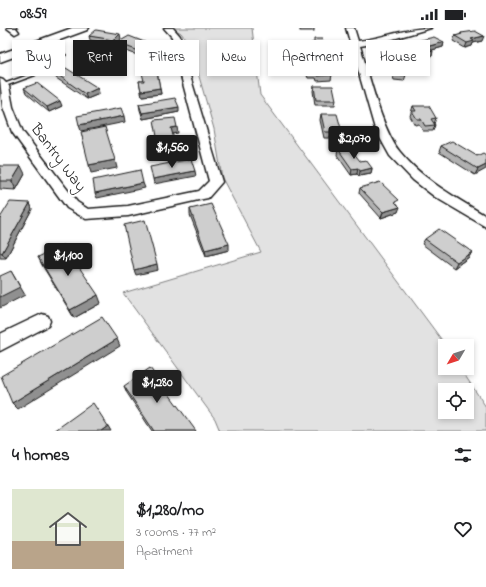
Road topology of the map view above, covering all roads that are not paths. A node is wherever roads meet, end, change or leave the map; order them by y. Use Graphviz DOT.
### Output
graph roads {
  1 [pos="83,28"];
  2 [pos="168,28"];
  3 [pos="350,28"];
  4 [pos="427,28"];
  5 [pos="353,40"];
  6 [pos="358,43"];
  7 [pos="358,57"];
  8 [pos="0,58"];
  9 [pos="29,76"];
  10 [pos="1,84"];
  11 [pos="486,222"];
  12 [pos="42,321"];
  13 [pos="0,343"];
  1 -- 8 [label="street"];
  2 -- 10 [label="street, Bantry Way"];
  3 -- 5 [label="street"];
  4 -- 6 [label="street"];
  7 -- 11 [label="street"];
  9 -- 10 [label="lane"];
  12 -- 13 [label="street"];
}
